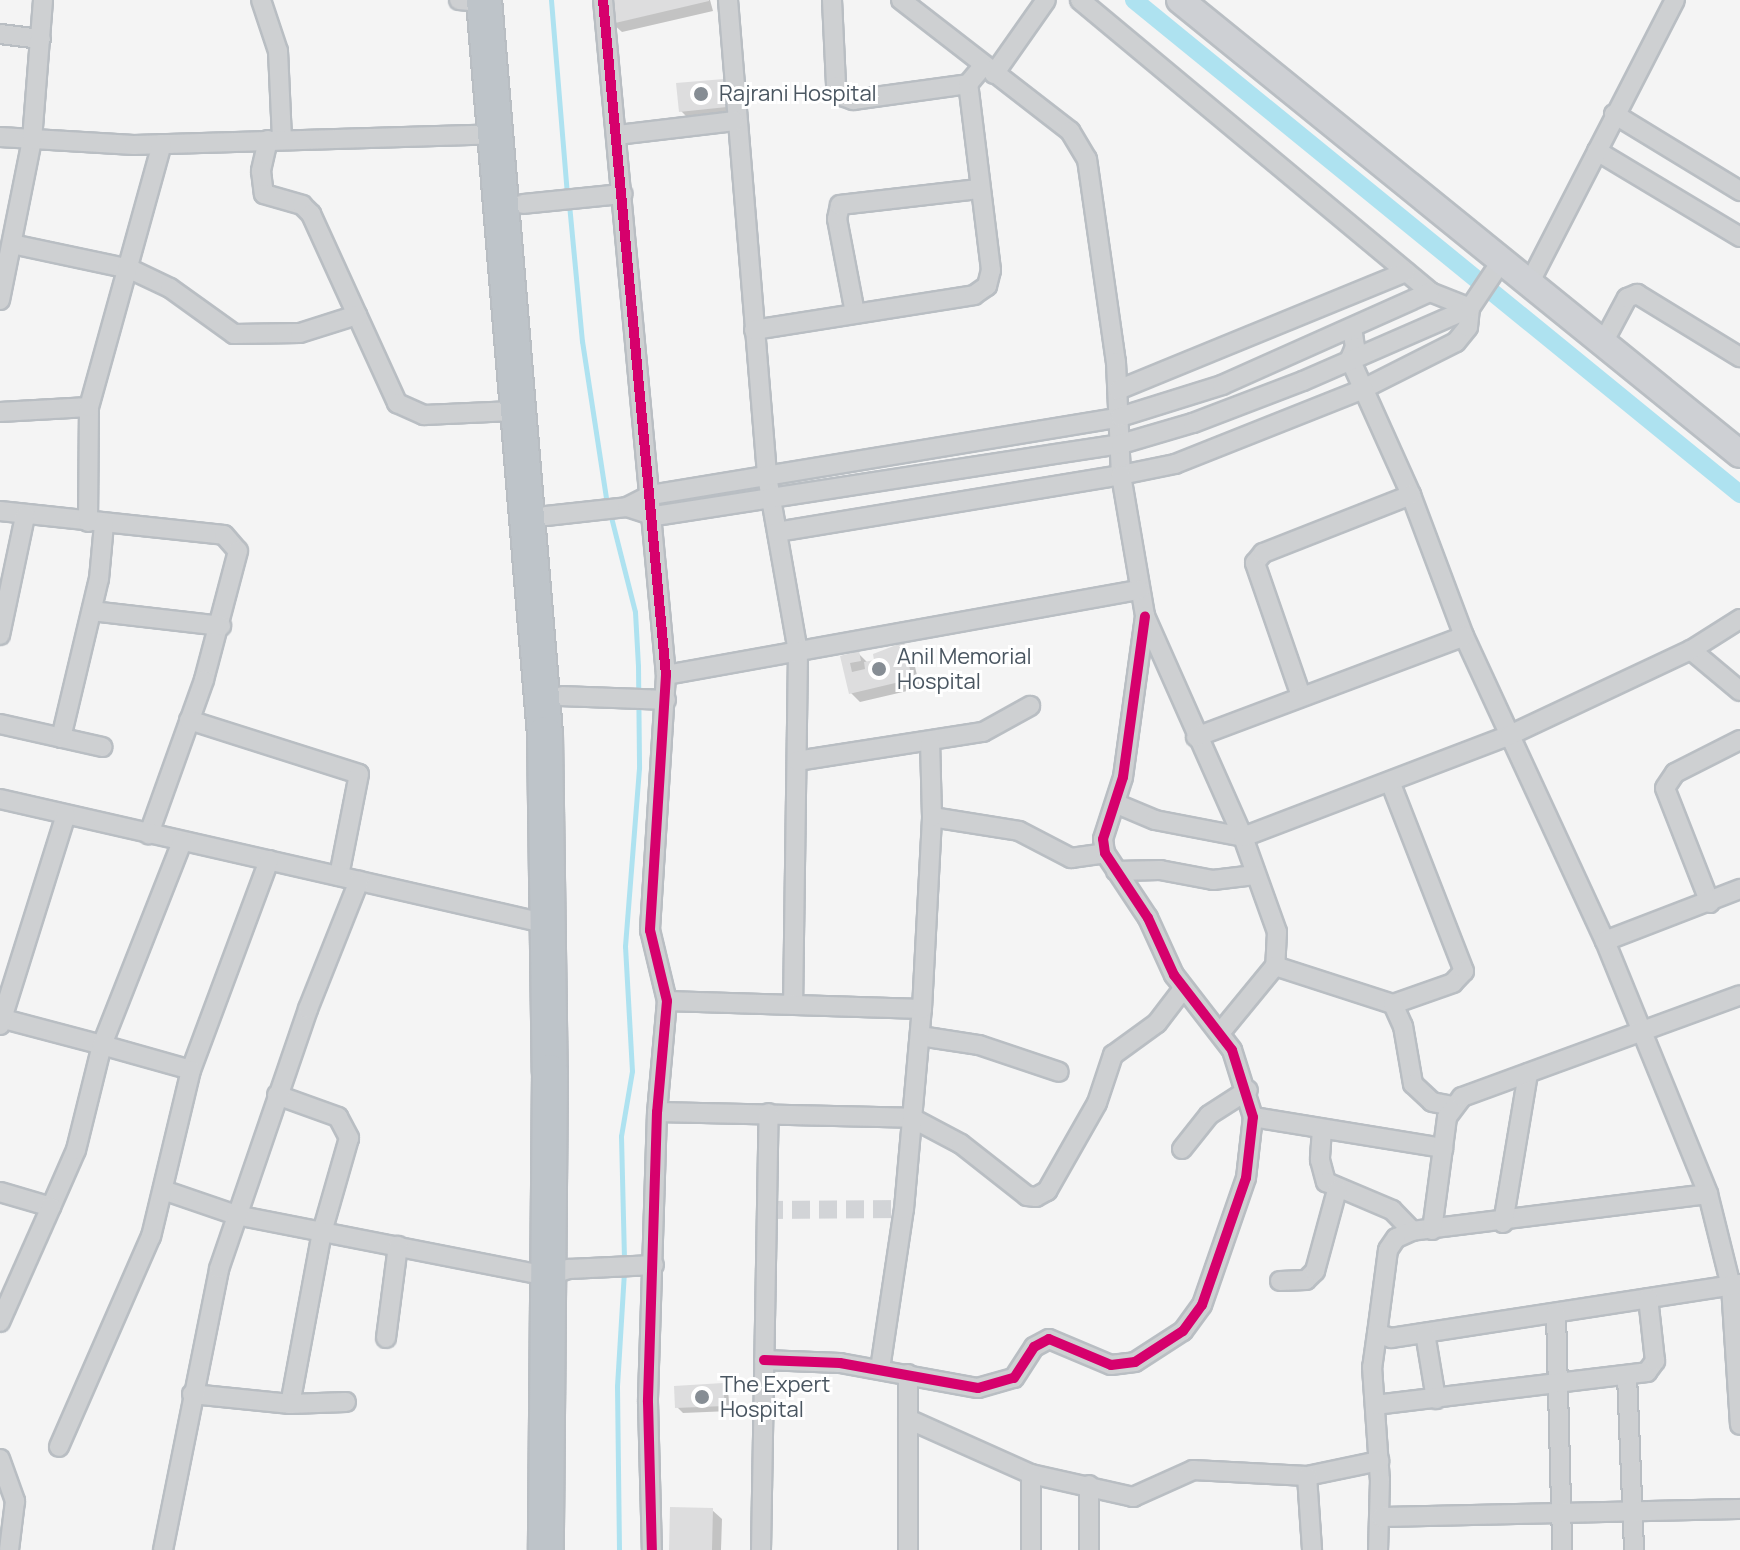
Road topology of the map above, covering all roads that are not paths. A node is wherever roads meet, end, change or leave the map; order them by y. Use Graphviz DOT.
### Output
graph roads {
  1 [pos="43,0"];
  2 [pos="261,0"];
  3 [pos="483,0"];
  4 [pos="603,0"];
  5 [pos="728,0"];
  6 [pos="832,0"];
  7 [pos="901,0"];
  8 [pos="1046,0"];
  9 [pos="1080,0"];
  10 [pos="1180,0"];
  11 [pos="1675,0"];
  12 [pos="0,34"];
  13 [pos="41,39"];
  14 [pos="989,70"];
  15 [pos="968,84"];
  16 [pos="1614,114"];
  17 [pos="734,121"];
  18 [pos="496,134"];
  19 [pos="617,135"];
  20 [pos="0,137"];
  21 [pos="275,139"];
  22 [pos="32,140"];
  23 [pos="162,144"];
  24 [pos="1597,151"];
  25 [pos="1739,188"];
  26 [pos="978,189"];
  27 [pos="622,194"];
  28 [pos="549,202"];
  29 [pos="1740,237"];
  30 [pos="12,244"];
  31 [pos="1499,265"];
  32 [pos="130,269"];
  33 [pos="1406,272"];
  34 [pos="1531,280"];
  35 [pos="1430,292"];
  36 [pos="0,300"];
  37 [pos="1473,303"];
  38 [pos="855,313"];
  39 [pos="357,315"];
  40 [pos="1352,328"];
  41 [pos="754,330"];
  42 [pos="1604,341"];
  43 [pos="1740,357"];
  44 [pos="1350,359"];
  45 [pos="1363,389"];
  46 [pos="1118,390"];
  47 [pos="89,407"];
  48 [pos="516,411"];
  49 [pos="0,412"];
  50 [pos="1120,417"];
  51 [pos="1121,444"];
  52 [pos="1740,454"];
  53 [pos="1121,475"];
  54 [pos="767,476"];
  55 [pos="651,495"];
  56 [pos="1411,495"];
  57 [pos="771,500"];
  58 [pos="627,507"];
  59 [pos="0,511"];
  60 [pos="562,515"];
  61 [pos="25,516"];
  62 [pos="655,516"];
  63 [pos="96,523"];
  64 [pos="777,532"];
  65 [pos="1139,590"];
  66 [pos="92,611"];
  67 [pos="1145,616"];
  68 [pos="1740,619"];
  69 [pos="221,626"];
  70 [pos="0,635"];
  71 [pos="1464,636"];
  72 [pos="1691,650"];
  73 [pos="798,652"];
  74 [pos="666,675"];
  75 [pos="1740,691"];
  76 [pos="562,696"];
  77 [pos="1301,696"];
  78 [pos="666,700"];
  79 [pos="1030,706"];
  80 [pos="189,720"];
  81 [pos="0,724"];
  82 [pos="1510,735"];
  83 [pos="1196,737"];
  84 [pos="61,738"];
  85 [pos="1740,740"];
  86 [pos="930,743"];
  87 [pos="102,747"];
  88 [pos="797,761"];
  89 [pos="1391,784"];
  90 [pos="0,799"];
  91 [pos="1117,804"];
  92 [pos="66,815"];
  93 [pos="932,817"];
  94 [pos="149,834"];
  95 [pos="1243,837"];
  96 [pos="182,842"];
  97 [pos="1105,853"];
  98 [pos="269,860"];
  99 [pos="1116,871"];
  100 [pos="1255,875"];
  101 [pos="339,876"];
  102 [pos="359,881"];
  103 [pos="1740,889"];
  104 [pos="1710,903"];
  105 [pos="548,924"];
  106 [pos="1605,941"];
  107 [pos="1275,966"];
  108 [pos="1183,989"];
  109 [pos="1740,995"];
  110 [pos="667,1001"];
  111 [pos="793,1002"];
  112 [pos="1393,1004"];
  113 [pos="922,1009"];
  114 [pos="1,1020"];
  115 [pos="1643,1032"];
  116 [pos="1220,1033"];
  117 [pos="920,1036"];
  118 [pos="102,1045"];
  119 [pos="191,1070"];
  120 [pos="1059,1072"];
  121 [pos="1528,1073"];
  122 [pos="1248,1090"];
  123 [pos="277,1095"];
  124 [pos="1452,1106"];
  125 [pos="657,1112"];
  126 [pos="769,1113"];
  127 [pos="1253,1117"];
  128 [pos="912,1118"];
  129 [pos="1322,1129"];
  130 [pos="1443,1148"];
  131 [pos="1182,1149"];
  132 [pos="1337,1190"];
  133 [pos="166,1191"];
  134 [pos="0,1192"];
  135 [pos="1708,1194"];
  136 [pos="51,1207"];
  137 [pos="236,1215"];
  138 [pos="1503,1223"];
  139 [pos="1432,1230"];
  140 [pos="1412,1231"];
  141 [pos="322,1232"];
  142 [pos="398,1246"];
  143 [pos="654,1265"];
  144 [pos="558,1273"];
  145 [pos="1280,1281"];
  146 [pos="1736,1285"];
  147 [pos="1648,1298"];
  148 [pos="1556,1313"];
  149 [pos="0,1322"];
  150 [pos="1377,1333"];
  151 [pos="1425,1333"];
  152 [pos="386,1338"];
  153 [pos="764,1360"];
  154 [pos="880,1369"];
  155 [pos="908,1374"];
  156 [pos="1627,1375"];
  157 [pos="1557,1383"];
  158 [pos="192,1394"];
  159 [pos="1436,1399"];
  160 [pos="346,1402"];
  161 [pos="290,1404"];
  162 [pos="1375,1405"];
  163 [pos="908,1419"];
  164 [pos="1740,1425"];
  165 [pos="59,1447"];
  166 [pos="0,1459"];
  167 [pos="1379,1461"];
  168 [pos="1031,1474"];
  169 [pos="1307,1476"];
  170 [pos="1089,1485"];
  171 [pos="1740,1509"];
  172 [pos="1632,1510"];
  173 [pos="1562,1512"];
  174 [pos="1381,1517"];
  175 [pos="9,1550"];
  176 [pos="163,1550"];
  177 [pos="546,1550"];
  178 [pos="566,1550"];
  179 [pos="652,1550"];
  180 [pos="761,1550"];
  181 [pos="908,1550"];
  182 [pos="1031,1550"];
  183 [pos="1089,1550"];
  184 [pos="1312,1550"];
  185 [pos="1378,1550"];
  186 [pos="1562,1550"];
  187 [pos="1634,1550"];
  1 -- 13 [label="street"];
  2 -- 21 [label="street"];
  3 -- 18 [label="highway"];
  3 -- 28 [label="highway"];
  4 -- 19 [label="street"];
  5 -- 17 [label="street"];
  6 -- 15 [label="street"];
  7 -- 14 [label="street"];
  8 -- 14 [label="street"];
  9 -- 33 [label="street"];
  10 -- 31 [label="street"];
  11 -- 16 [label="street"];
  12 -- 13 [label="street"];
  13 -- 22 [label="street"];
  14 -- 15 [label="street"];
  14 -- 46 [label="street"];
  15 -- 26 [label="street"];
  16 -- 24 [label="street"];
  16 -- 25 [label="street"];
  17 -- 19 [label="street"];
  17 -- 41 [label="street"];
  18 -- 21 [label="street"];
  18 -- 48 [label="highway"];
  19 -- 27 [label="street"];
  20 -- 22 [label="street"];
  21 -- 23 [label="street"];
  21 -- 39 [label="street"];
  22 -- 23 [label="street"];
  22 -- 30 [label="street"];
  23 -- 32 [label="street"];
  24 -- 29 [label="street"];
  24 -- 34 [label="street"];
  26 -- 38 [label="street"];
  26 -- 38 [label="street"];
  27 -- 28 [label="street"];
  27 -- 55 [label="street"];
  28 -- 60 [label="highway"];
  30 -- 32 [label="street"];
  30 -- 36 [label="street"];
  31 -- 34 [label="street"];
  31 -- 37 [label="street"];
  32 -- 39 [label="street"];
  32 -- 47 [label="street"];
  33 -- 35 [label="street"];
  33 -- 46 [label="street"];
  34 -- 42 [label="street"];
  35 -- 37 [label="street"];
  35 -- 40 [label="street"];
  37 -- 44 [label="street"];
  37 -- 45 [label="street"];
  38 -- 41 [label="street"];
  39 -- 48 [label="street"];
  40 -- 44 [label="street"];
  40 -- 50 [label="street"];
  41 -- 54 [label="street"];
  42 -- 43 [label="street"];
  42 -- 52 [label="street"];
  44 -- 45 [label="street"];
  44 -- 51 [label="street"];
  45 -- 53 [label="street"];
  45 -- 56 [label="street"];
  46 -- 50 [label="street"];
  47 -- 49 [label="street"];
  47 -- 63 [label="street"];
  48 -- 105 [label="highway"];
  50 -- 51 [label="street"];
  50 -- 54 [label="street"];
  51 -- 53 [label="street"];
  51 -- 57 [label="street"];
  53 -- 64 [label="street"];
  53 -- 65 [label="street"];
  54 -- 55 [label="street"];
  54 -- 57 [label="street"];
  55 -- 58 [label="street"];
  55 -- 62 [label="street"];
  56 -- 71 [label="street"];
  56 -- 77 [label="street"];
  57 -- 62 [label="street"];
  57 -- 64 [label="street"];
  58 -- 60 [label="street"];
  58 -- 62 [label="street"];
  59 -- 61 [label="street"];
  60 -- 76 [label="highway"];
  61 -- 63 [label="street"];
  61 -- 70 [label="street"];
  62 -- 74 [label="street"];
  63 -- 66 [label="street"];
  63 -- 69 [label="street"];
  64 -- 73 [label="street"];
  65 -- 67 [label="street"];
  65 -- 73 [label="street"];
  66 -- 69 [label="street"];
  66 -- 84 [label="street"];
  67 -- 83 [label="street"];
  67 -- 91 [label="street"];
  68 -- 72 [label="street"];
  69 -- 80 [label="street"];
  71 -- 77 [label="street"];
  71 -- 82 [label="street"];
  72 -- 75 [label="street"];
  72 -- 82 [label="street"];
  73 -- 74 [label="street"];
  73 -- 88 [label="street"];
  74 -- 78 [label="street"];
  76 -- 78 [label="street"];
  76 -- 144 [label="highway"];
  77 -- 83 [label="street"];
  78 -- 110 [label="street"];
  79 -- 86 [label="street"];
  80 -- 94 [label="street"];
  80 -- 101 [label="street"];
  81 -- 84 [label="street"];
  82 -- 89 [label="street"];
  82 -- 106 [label="street"];
  83 -- 95 [label="street"];
  84 -- 87 [label="street"];
  85 -- 104 [label="street"];
  86 -- 88 [label="street"];
  86 -- 93 [label="street"];
  88 -- 111 [label="street"];
  89 -- 95 [label="street"];
  89 -- 112 [label="street"];
  90 -- 92 [label="street"];
  91 -- 95 [label="street"];
  91 -- 97 [label="street"];
  92 -- 94 [label="street"];
  92 -- 114 [label="street"];
  93 -- 97 [label="street"];
  93 -- 113 [label="street"];
  94 -- 96 [label="street"];
  95 -- 100 [label="street"];
  96 -- 98 [label="street"];
  96 -- 118 [label="street"];
  97 -- 99 [label="street"];
  98 -- 101 [label="street"];
  98 -- 119 [label="street"];
  99 -- 100 [label="street"];
  99 -- 108 [label="street"];
  100 -- 107 [label="street"];
  101 -- 102 [label="street"];
  102 -- 105 [label="street"];
  102 -- 123 [label="street"];
  103 -- 104 [label="street"];
  104 -- 106 [label="street"];
  105 -- 144 [label="highway"];
  106 -- 115 [label="street"];
  107 -- 112 [label="street"];
  107 -- 116 [label="street"];
  108 -- 116 [label="street"];
  108 -- 128 [label="street"];
  109 -- 115 [label="street"];
  110 -- 111 [label="street"];
  110 -- 125 [label="street"];
  111 -- 113 [label="street"];
  112 -- 124 [label="street"];
  113 -- 117 [label="street"];
  114 -- 118 [label="street"];
  115 -- 121 [label="street"];
  115 -- 135 [label="street"];
  116 -- 122 [label="street"];
  117 -- 120 [label="street"];
  117 -- 128 [label="street"];
  118 -- 119 [label="street"];
  118 -- 136 [label="street"];
  119 -- 133 [label="street"];
  121 -- 124 [label="street"];
  121 -- 138 [label="street"];
  122 -- 127 [label="street"];
  122 -- 131 [label="street"];
  123 -- 137 [label="street"];
  123 -- 141 [label="street"];
  124 -- 130 [label="street"];
  125 -- 126 [label="street"];
  125 -- 143 [label="street"];
  126 -- 128 [label="street"];
  126 -- 153 [label="street"];
  127 -- 129 [label="street"];
  127 -- 155 [label="street"];
  128 -- 154 [label="street"];
  129 -- 130 [label="street"];
  129 -- 132 [label="street"];
  130 -- 139 [label="street"];
  132 -- 140 [label="street"];
  132 -- 145 [label="street"];
  133 -- 137 [label="street"];
  133 -- 165 [label="street"];
  134 -- 136 [label="street"];
  135 -- 138 [label="street"];
  135 -- 146 [label="street"];
  136 -- 149 [label="street"];
  137 -- 141 [label="street"];
  137 -- 158 [label="street"];
  138 -- 139 [label="street"];
  139 -- 140 [label="street"];
  140 -- 150 [label="street"];
  141 -- 142 [label="street"];
  141 -- 161 [label="street"];
  142 -- 144 [label="street"];
  142 -- 152 [label="street"];
  143 -- 144 [label="street"];
  143 -- 179 [label="street"];
  144 -- 177 [label="highway"];
  144 -- 178 [label="highway"];
  146 -- 147 [label="street"];
  146 -- 164 [label="street"];
  147 -- 148 [label="street"];
  147 -- 156 [label="street"];
  148 -- 151 [label="street"];
  148 -- 157 [label="street"];
  150 -- 151 [label="street"];
  150 -- 162 [label="street"];
  151 -- 159 [label="street"];
  153 -- 154 [label="street"];
  153 -- 180 [label="street"];
  154 -- 155 [label="street"];
  155 -- 163 [label="street"];
  156 -- 157 [label="street"];
  156 -- 172 [label="street"];
  157 -- 159 [label="street"];
  157 -- 173 [label="street"];
  158 -- 161 [label="street"];
  158 -- 176 [label="street"];
  159 -- 162 [label="street"];
  160 -- 161 [label="street"];
  162 -- 167 [label="street"];
  163 -- 168 [label="street"];
  163 -- 181 [label="street"];
  166 -- 175 [label="street"];
  167 -- 169 [label="street"];
  167 -- 174 [label="street"];
  168 -- 170 [label="street"];
  168 -- 182 [label="street"];
  169 -- 170 [label="street"];
  169 -- 184 [label="street"];
  170 -- 183 [label="street"];
  171 -- 172 [label="street"];
  172 -- 173 [label="street"];
  172 -- 187 [label="street"];
  173 -- 174 [label="street"];
  173 -- 186 [label="street"];
  174 -- 185 [label="street"];
}
